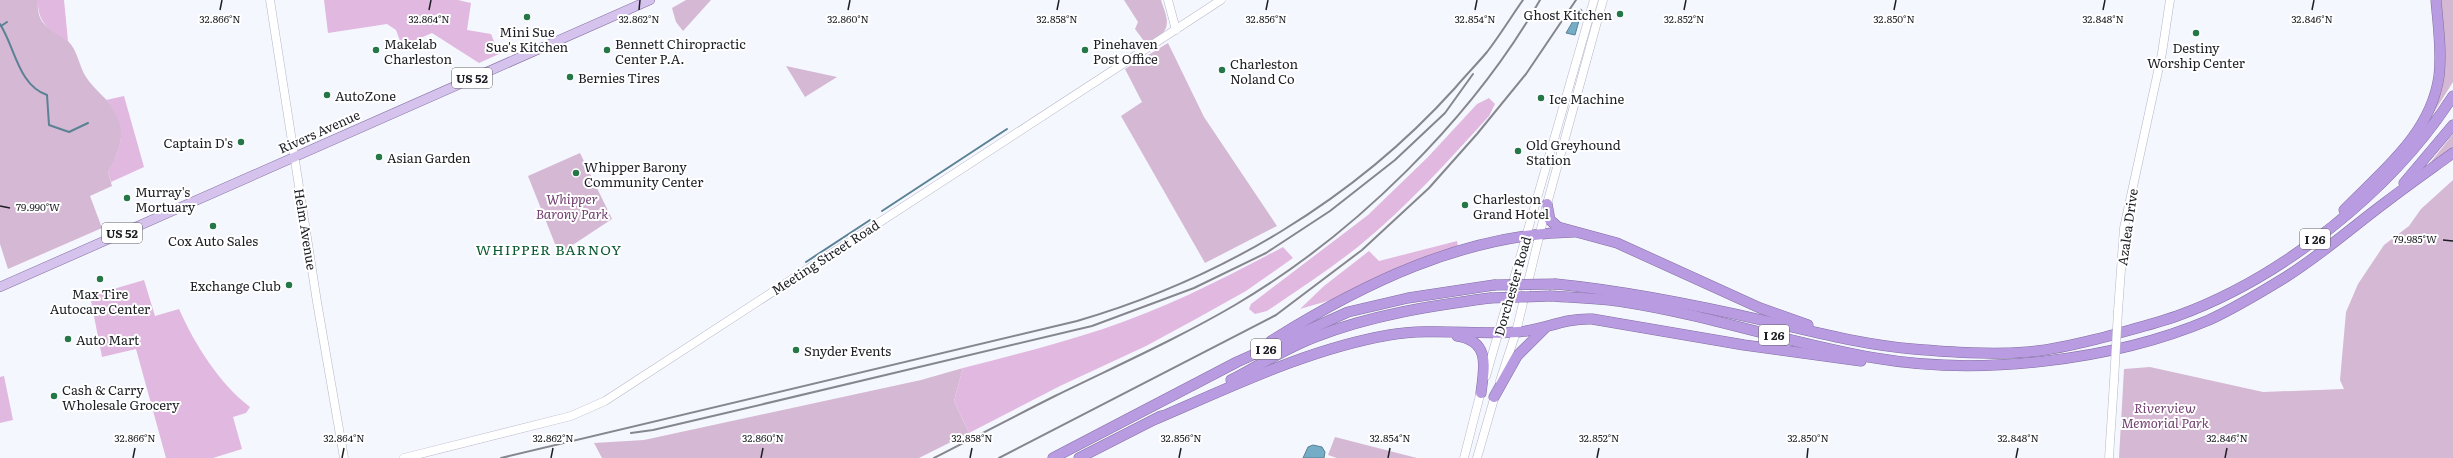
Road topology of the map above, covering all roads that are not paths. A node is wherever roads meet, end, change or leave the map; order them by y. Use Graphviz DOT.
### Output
graph roads {
  1 [pos="270,0"];
  2 [pos="650,0"];
  3 [pos="1168,0"];
  4 [pos="1221,0"];
  5 [pos="1594,0"];
  6 [pos="1603,0"];
  7 [pos="2170,0"];
  8 [pos="2436,0"];
  9 [pos="1176,30"];
  10 [pos="2453,96"];
  11 [pos="2453,125"];
  12 [pos="2453,154"];
  13 [pos="294,156"];
  14 [pos="2386,202"];
  15 [pos="1546,204"];
  16 [pos="1574,232"];
  17 [pos="1540,233"];
  18 [pos="1527,235"];
  19 [pos="2310,243"];
  20 [pos="0,288"];
  21 [pos="1550,324"];
  22 [pos="1499,331"];
  23 [pos="1436,332"];
  24 [pos="1516,332"];
  25 [pos="1852,340"];
  26 [pos="1237,362"];
  27 [pos="1924,366"];
  28 [pos="1481,393"];
  29 [pos="1494,397"];
  30 [pos="1156,418"];
  31 [pos="344,458"];
  32 [pos="404,458"];
  33 [pos="1053,458"];
  34 [pos="1079,458"];
  35 [pos="1464,458"];
  36 [pos="1477,458"];
  37 [pos="2109,458"];
  1 -- 13 [label="street, Helm Avenue"];
  2 -- 13 [label="main road, Rivers Avenue / US 52"];
  3 -- 9 [label="street"];
  4 -- 9 [label="street, Meeting Street Road"];
  5 -- 18 [label="street, Dorchester Road"];
  6 -- 15 [label="street, Dorchester Road"];
  7 -- 37 [label="street, Azalea Drive, bridge"];
  8 -- 19 [label="highway"];
  9 -- 32 [label="street, Meeting Street Road"];
  10 -- 19 [label="highway, I 26"];
  11 -- 14 [label="highway, I 26"];
  12 -- 14 [label="highway"];
  13 -- 20 [label="main road, Rivers Avenue / US 52"];
  13 -- 31 [label="street, Helm Avenue"];
  14 -- 27 [label="highway, I 26"];
  15 -- 16 [label="highway"];
  15 -- 17 [label="street, Dorchester Road"];
  16 -- 17 [label="highway"];
  16 -- 25 [label="highway"];
  17 -- 18 [label="highway"];
  17 -- 24 [label="street, Dorchester Road"];
  18 -- 22 [label="street, Dorchester Road"];
  18 -- 26 [label="highway"];
  19 -- 25 [label="highway, I 26"];
  21 -- 24 [label="highway"];
  21 -- 27 [label="highway"];
  21 -- 29 [label="highway"];
  22 -- 23 [label="highway"];
  22 -- 24 [label="highway"];
  22 -- 28 [label="street, Dorchester Road"];
  23 -- 28 [label="highway"];
  23 -- 30 [label="highway"];
  24 -- 29 [label="street, Dorchester Road"];
  25 -- 26 [label="highway, I 26, bridge"];
  26 -- 33 [label="highway, I 26"];
  27 -- 30 [label="highway, I 26, bridge"];
  28 -- 35 [label="street, Dorchester Road"];
  29 -- 36 [label="street, Dorchester Road"];
  30 -- 34 [label="highway, I 26"];
}
